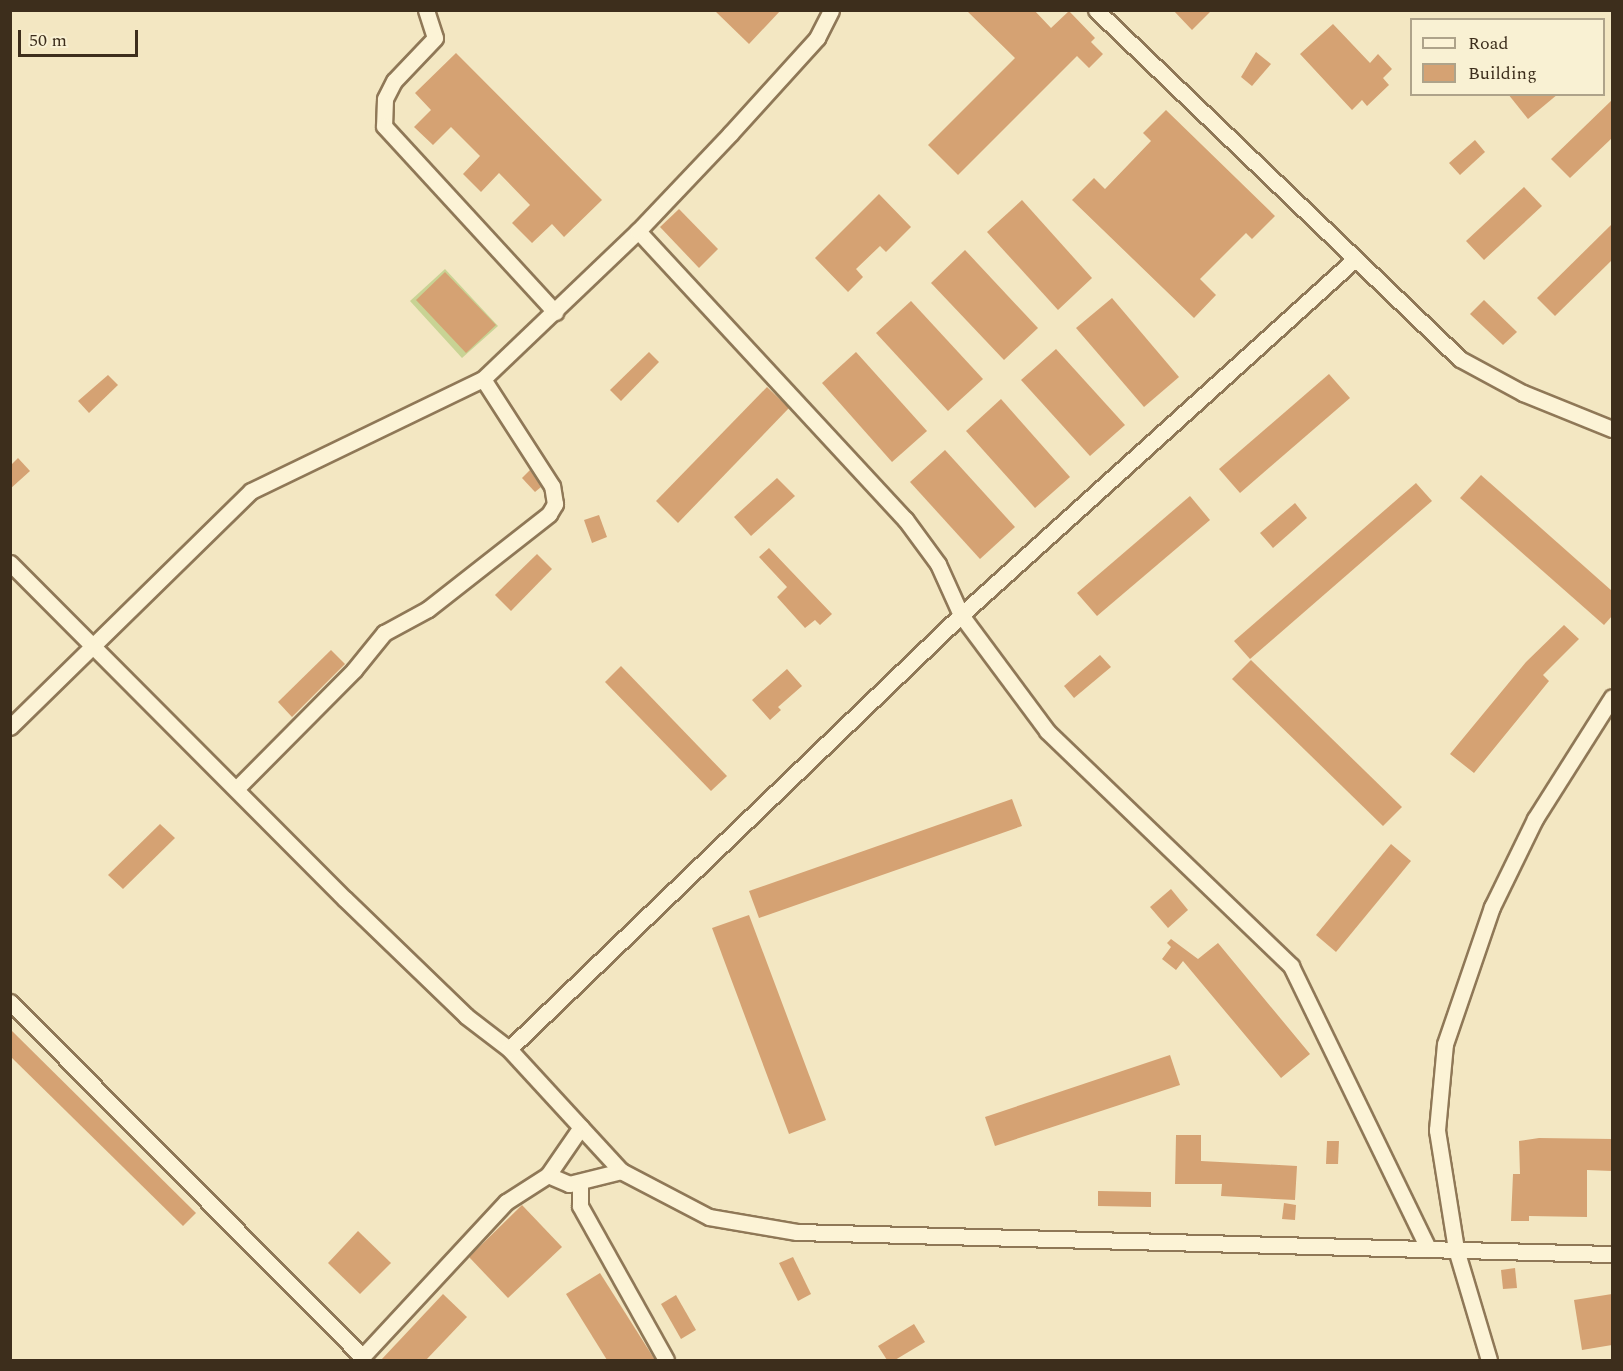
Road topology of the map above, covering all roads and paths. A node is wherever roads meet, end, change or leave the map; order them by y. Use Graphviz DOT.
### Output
graph roads {
  1 [pos="426,10"];
  2 [pos="831,10"];
  3 [pos="1096,10"];
  4 [pos="638,231"];
  5 [pos="1355,259"];
  6 [pos="555,312"];
  7 [pos="483,379"];
  8 [pos="1612,429"];
  9 [pos="10,563"];
  10 [pos="961,615"];
  11 [pos="91,644"];
  12 [pos="1612,697"];
  13 [pos="10,727"];
  14 [pos="236,789"];
  15 [pos="10,1002"];
  16 [pos="509,1049"];
  17 [pos="581,1127"];
  18 [pos="621,1171"];
  19 [pos="548,1175"];
  20 [pos="580,1183"];
  21 [pos="1428,1248"];
  22 [pos="1456,1249"];
  23 [pos="1612,1254"];
  24 [pos="666,1360"];
  25 [pos="1490,1360"];
  1 -- 6 [label="street"];
  2 -- 4 [label="street"];
  3 -- 5 [label="street"];
  4 -- 6 [label="street"];
  4 -- 10 [label="street"];
  5 -- 8 [label="street"];
  5 -- 10 [label="street"];
  6 -- 7 [label="street"];
  7 -- 11 [label="street"];
  7 -- 14 [label="street"];
  9 -- 11 [label="street"];
  10 -- 16 [label="street"];
  10 -- 21 [label="street"];
  11 -- 13 [label="street"];
  11 -- 14 [label="street"];
  12 -- 22 [label="street"];
  14 -- 16 [label="street"];
  15 -- 19 [label="street"];
  16 -- 17 [label="street"];
  17 -- 18 [label="street"];
  17 -- 19 [label="street"];
  18 -- 20 [label="street"];
  18 -- 21 [label="street"];
  19 -- 20 [label="street"];
  20 -- 24 [label="street"];
  21 -- 22 [label="street"];
  22 -- 23 [label="street"];
  22 -- 25 [label="street"];
}
